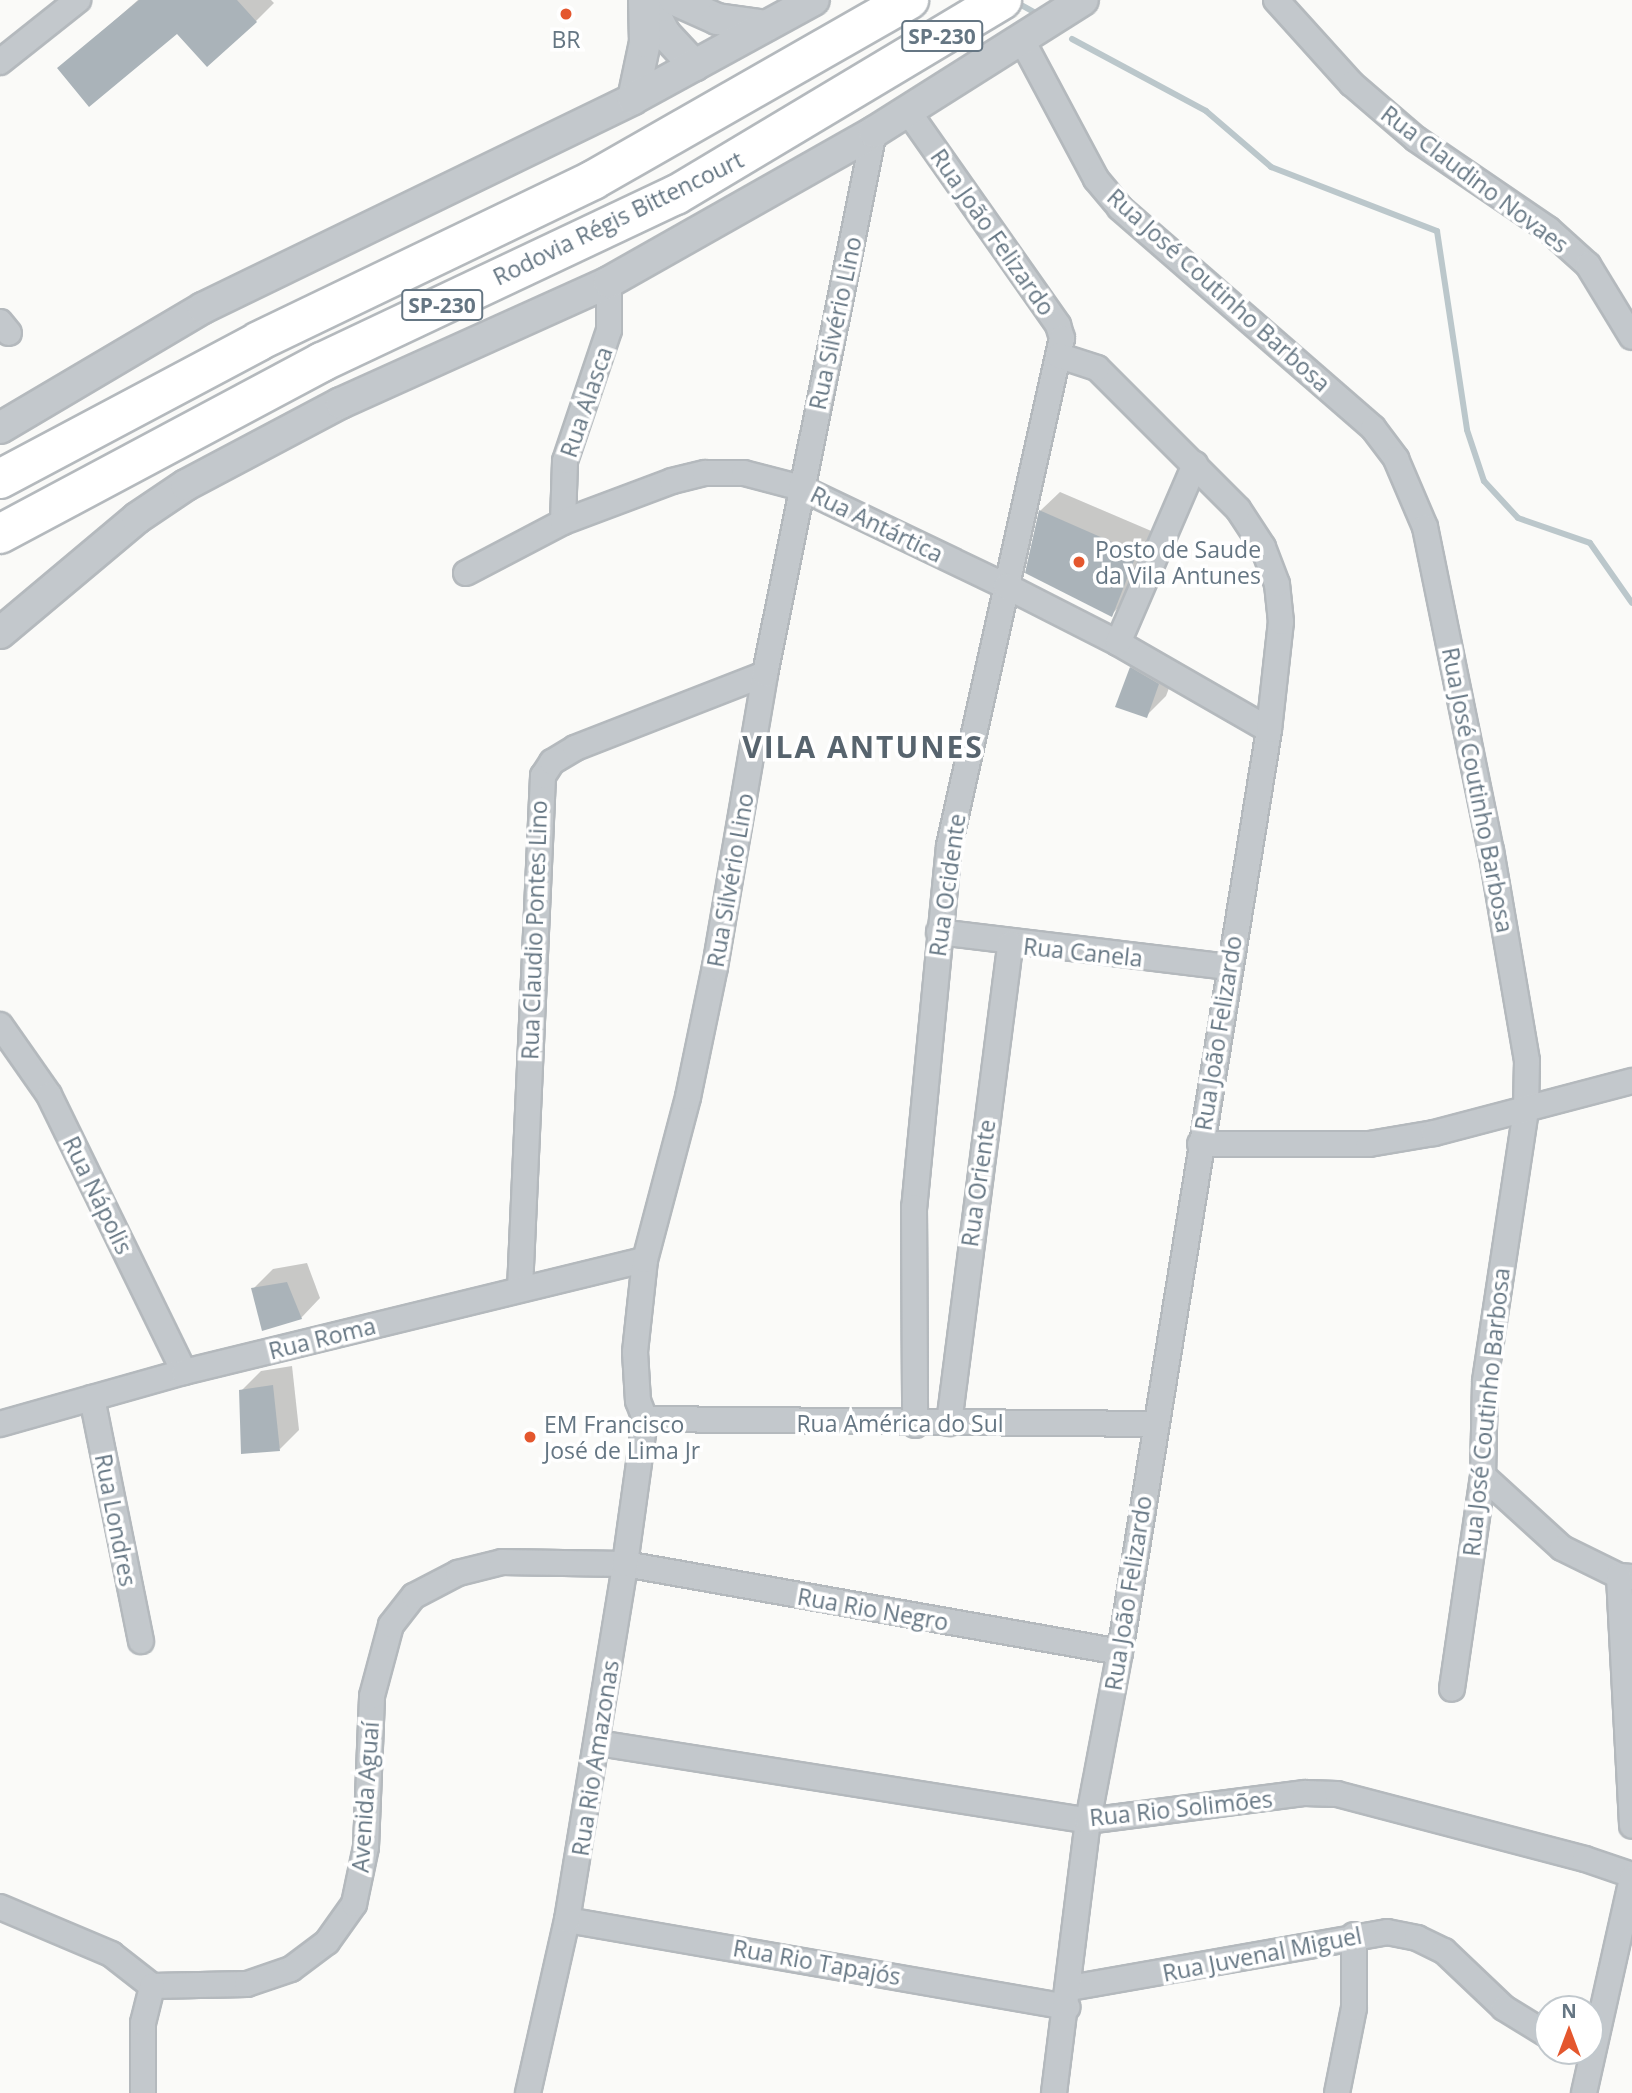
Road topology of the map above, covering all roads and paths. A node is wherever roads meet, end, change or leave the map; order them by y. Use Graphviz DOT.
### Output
graph roads {
  1 [pos="78,0"];
  2 [pos="645,0"];
  3 [pos="675,0"];
  4 [pos="814,0"];
  5 [pos="909,0"];
  6 [pos="1002,0"];
  7 [pos="1083,0"];
  8 [pos="1276,0"];
  9 [pos="765,26"];
  10 [pos="1023,42"];
  11 [pos="0,62"];
  12 [pos="695,66"];
  13 [pos="633,99"];
  14 [pos="907,110"];
  15 [pos="874,132"];
  16 [pos="609,282"];
  17 [pos="1632,337"];
  18 [pos="1059,356"];
  19 [pos="0,428"];
  20 [pos="1195,464"];
  21 [pos="0,479"];
  22 [pos="802,488"];
  23 [pos="563,522"];
  24 [pos="0,534"];
  25 [pos="466,573"];
  26 [pos="1006,586"];
  27 [pos="0,633"];
  28 [pos="1118,643"];
  29 [pos="765,674"];
  30 [pos="1269,730"];
  31 [pos="939,932"];
  32 [pos="1010,944"];
  33 [pos="1229,967"];
  34 [pos="0,1024"];
  35 [pos="1632,1081"];
  36 [pos="1525,1110"];
  37 [pos="1200,1144"];
  38 [pos="645,1261"];
  39 [pos="520,1289"];
  40 [pos="184,1372"];
  41 [pos="92,1398"];
  42 [pos="645,1419"];
  43 [pos="0,1423"];
  44 [pos="949,1423"];
  45 [pos="915,1424"];
  46 [pos="1155,1424"];
  47 [pos="1483,1476"];
  48 [pos="625,1564"];
  49 [pos="1626,1577"];
  50 [pos="141,1641"];
  51 [pos="1120,1652"];
  52 [pos="1452,1689"];
  53 [pos="598,1743"];
  54 [pos="1088,1821"];
  55 [pos="1632,1826"];
  56 [pos="1632,1877"];
  57 [pos="0,1907"];
  58 [pos="567,1920"];
  59 [pos="1354,1935"];
  60 [pos="152,1986"];
  61 [pos="1068,1997"];
  62 [pos="1604,1999"];
  63 [pos="1534,2026"];
  64 [pos="1589,2065"];
  65 [pos="535,2092"];
  66 [pos="143,2093"];
  67 [pos="1054,2093"];
  68 [pos="1336,2093"];
  69 [pos="1584,2093"];
  1 -- 11 [label="street"];
  2 -- 12 [label="street"];
  2 -- 13 [label="street"];
  3 -- 9 [label="street"];
  4 -- 9 [label="street"];
  5 -- 21 [label="highway, Rodovia Régis Bittencourt / SP-230"];
  6 -- 24 [label="highway, Rodovia Régis Bittencourt / SP-230"];
  7 -- 10 [label="street"];
  8 -- 17 [label="street, Rua Claudino Novaes"];
  9 -- 12 [label="street"];
  10 -- 14 [label="street"];
  10 -- 36 [label="street, Rua José Coutinho Barbosa"];
  12 -- 13 [label="street"];
  13 -- 19 [label="street"];
  14 -- 15 [label="street"];
  14 -- 18 [label="street, Rua João Felizardo"];
  15 -- 16 [label="street"];
  15 -- 22 [label="street, Rua Silvério Lino"];
  16 -- 23 [label="street, Rua Alasca"];
  16 -- 27 [label="street"];
  18 -- 20 [label="street, Rua João Felizardo"];
  18 -- 26 [label="street, Rua Ocidente"];
  20 -- 28 [label="street"];
  20 -- 30 [label="street, Rua João Felizardo"];
  22 -- 23 [label="street, Rua Antártica"];
  22 -- 26 [label="street, Rua Antártica"];
  22 -- 29 [label="street, Rua Silvério Lino"];
  23 -- 25 [label="street, Rua Antártica"];
  26 -- 28 [label="street, Rua Antártica"];
  26 -- 31 [label="street, Rua Ocidente"];
  28 -- 30 [label="street, Rua Antártica"];
  29 -- 38 [label="street, Rua Silvério Lino"];
  29 -- 39 [label="street, Rua Claudio Pontes Lino"];
  30 -- 33 [label="street, Rua João Felizardo"];
  31 -- 32 [label="street, Rua Canela"];
  31 -- 45 [label="street, Rua Ocidente"];
  32 -- 33 [label="street, Rua Canela"];
  32 -- 44 [label="street, Rua Oriente"];
  33 -- 37 [label="street, Rua João Felizardo"];
  34 -- 40 [label="street, Rua Nápolis"];
  35 -- 36 [label="street"];
  36 -- 37 [label="street"];
  36 -- 47 [label="street, Rua José Coutinho Barbosa"];
  37 -- 46 [label="street, Rua João Felizardo"];
  38 -- 39 [label="street, Rua Roma"];
  38 -- 42 [label="street, Rua Silvério Lino"];
  39 -- 40 [label="street, Rua Roma"];
  40 -- 41 [label="street, Rua Roma"];
  41 -- 43 [label="street, Rua Roma"];
  41 -- 50 [label="street, Rua Londres"];
  42 -- 45 [label="street, Rua América do Sul"];
  42 -- 48 [label="street, Rua Rio Amazonas"];
  44 -- 45 [label="street, Rua América do Sul"];
  44 -- 46 [label="street, Rua América do Sul"];
  46 -- 51 [label="street, Rua João Felizardo"];
  47 -- 49 [label="street"];
  47 -- 52 [label="street, Rua José Coutinho Barbosa"];
  48 -- 51 [label="street, Rua Rio Negro"];
  48 -- 53 [label="street, Rua Rio Amazonas"];
  48 -- 60 [label="street, Avenida Aguaí"];
  49 -- 55 [label="street"];
  51 -- 54 [label="street, Rua João Felizardo"];
  53 -- 54 [label="street, Rua Rio Solimões"];
  53 -- 58 [label="street, Rua Rio Amazonas"];
  54 -- 56 [label="street, Rua Rio Solimões"];
  54 -- 61 [label="street, Rua João Felizardo"];
  56 -- 62 [label="street"];
  57 -- 60 [label="street"];
  58 -- 61 [label="street, Rua Rio Tapajós"];
  58 -- 65 [label="street, Rua Rio Amazonas"];
  59 -- 61 [label="street, Rua Juvenal Miguel"];
  59 -- 63 [label="street, Rua Juvenal Miguel"];
  59 -- 68 [label="street"];
  60 -- 66 [label="street"];
  61 -- 67 [label="street, Rua João Felizardo"];
  64 -- 69 [label="street"];
}
